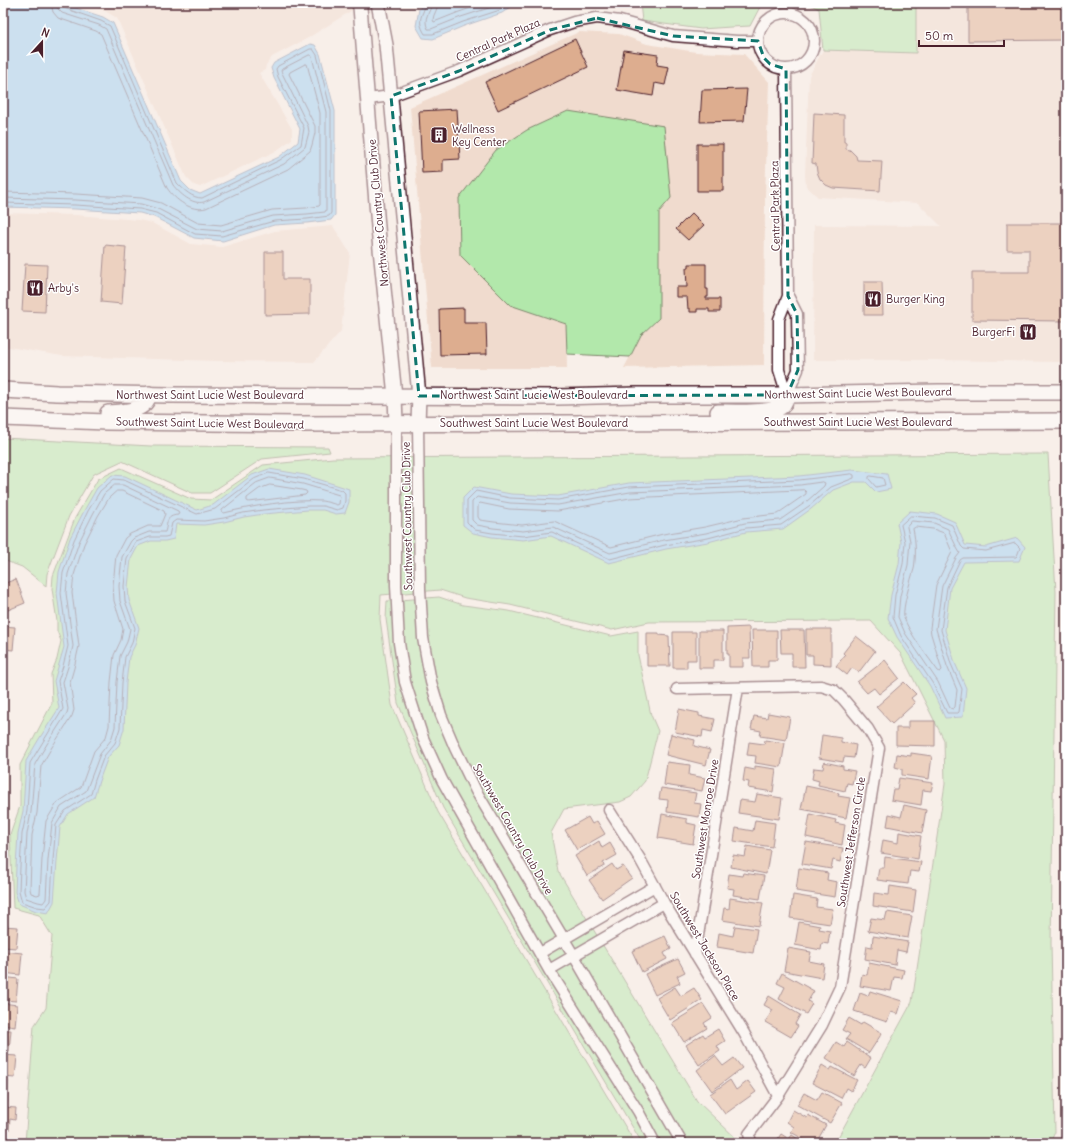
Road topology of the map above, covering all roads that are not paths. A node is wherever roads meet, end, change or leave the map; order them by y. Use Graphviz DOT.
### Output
graph roads {
  1 [pos="358,3"];
  2 [pos="378,3"];
  3 [pos="758,41"];
  4 [pos="786,69"];
  5 [pos="391,96"];
  6 [pos="368,99"];
  7 [pos="788,296"];
  8 [pos="3,390"];
  9 [pos="1066,392"];
  10 [pos="149,394"];
  11 [pos="787,395"];
  12 [pos="395,396"];
  13 [pos="419,396"];
  14 [pos="3,413"];
  15 [pos="3,418"];
  16 [pos="1066,421"];
  17 [pos="674,422"];
  18 [pos="396,423"];
  19 [pos="418,423"];
  20 [pos="738,688"];
  21 [pos="677,689"];
  22 [pos="609,810"];
  23 [pos="655,886"];
  24 [pos="664,903"];
  25 [pos="563,939"];
  26 [pos="540,953"];
  27 [pos="695,954"];
  28 [pos="574,956"];
  29 [pos="550,970"];
  30 [pos="778,1096"];
  31 [pos="655,1143"];
  32 [pos="682,1143"];
  33 [pos="751,1143"];
  1 -- 6 [label="street, Northwest Country Club Drive"];
  2 -- 5 [label="street"];
  3 -- 4 [label="street"];
  3 -- 4 [label="street"];
  3 -- 5 [label="street, Central Park Plaza"];
  4 -- 7 [label="street, Central Park Plaza"];
  5 -- 6 [label="street, Central Park Plaza"];
  5 -- 13 [label="street"];
  6 -- 12 [label="street, Northwest Country Club Drive"];
  7 -- 11 [label="street, Central Park Plaza"];
  7 -- 11 [label="street, Central Park Plaza"];
  8 -- 10 [label="main road, Northwest Saint Lucie West Boulevard"];
  9 -- 11 [label="main road, Northwest Saint Lucie West Boulevard"];
  10 -- 12 [label="main road, Northwest Saint Lucie West Boulevard"];
  10 -- 14 [label="main road"];
  11 -- 13 [label="main road, Northwest Saint Lucie West Boulevard"];
  11 -- 17 [label="main road"];
  12 -- 13 [label="main road, Northwest Saint Lucie West Boulevard"];
  12 -- 18 [label="street, Northwest Country Club Drive"];
  13 -- 19 [label="street"];
  15 -- 18 [label="main road, Southwest Saint Lucie West Boulevard"];
  16 -- 17 [label="main road, Southwest Saint Lucie West Boulevard"];
  17 -- 19 [label="main road, Southwest Saint Lucie West Boulevard"];
  18 -- 19 [label="main road, Southwest Saint Lucie West Boulevard"];
  18 -- 26 [label="street, Southwest Country Club Drive"];
  19 -- 25 [label="street, Southwest Country Club Drive"];
  20 -- 21 [label="street, Southwest Jefferson Circle"];
  20 -- 27 [label="street, Southwest Monroe Drive"];
  20 -- 30 [label="street, Southwest Jefferson Circle"];
  22 -- 23 [label="street, Southwest Jackson Place"];
  23 -- 24 [label="street, Southwest Jackson Place"];
  23 -- 25 [label="street"];
  24 -- 27 [label="street, Southwest Jackson Place"];
  24 -- 28 [label="street"];
  25 -- 26 [label="street"];
  25 -- 28 [label="street, Southwest Country Club Drive"];
  26 -- 29 [label="street, Southwest Country Club Drive"];
  27 -- 30 [label="street, Southwest Jackson Place"];
  28 -- 29 [label="street"];
  28 -- 32 [label="street, Southwest Country Club Drive"];
  29 -- 31 [label="street, Southwest Country Club Drive"];
  30 -- 33 [label="street, Southwest Jefferson Circle"];
}
